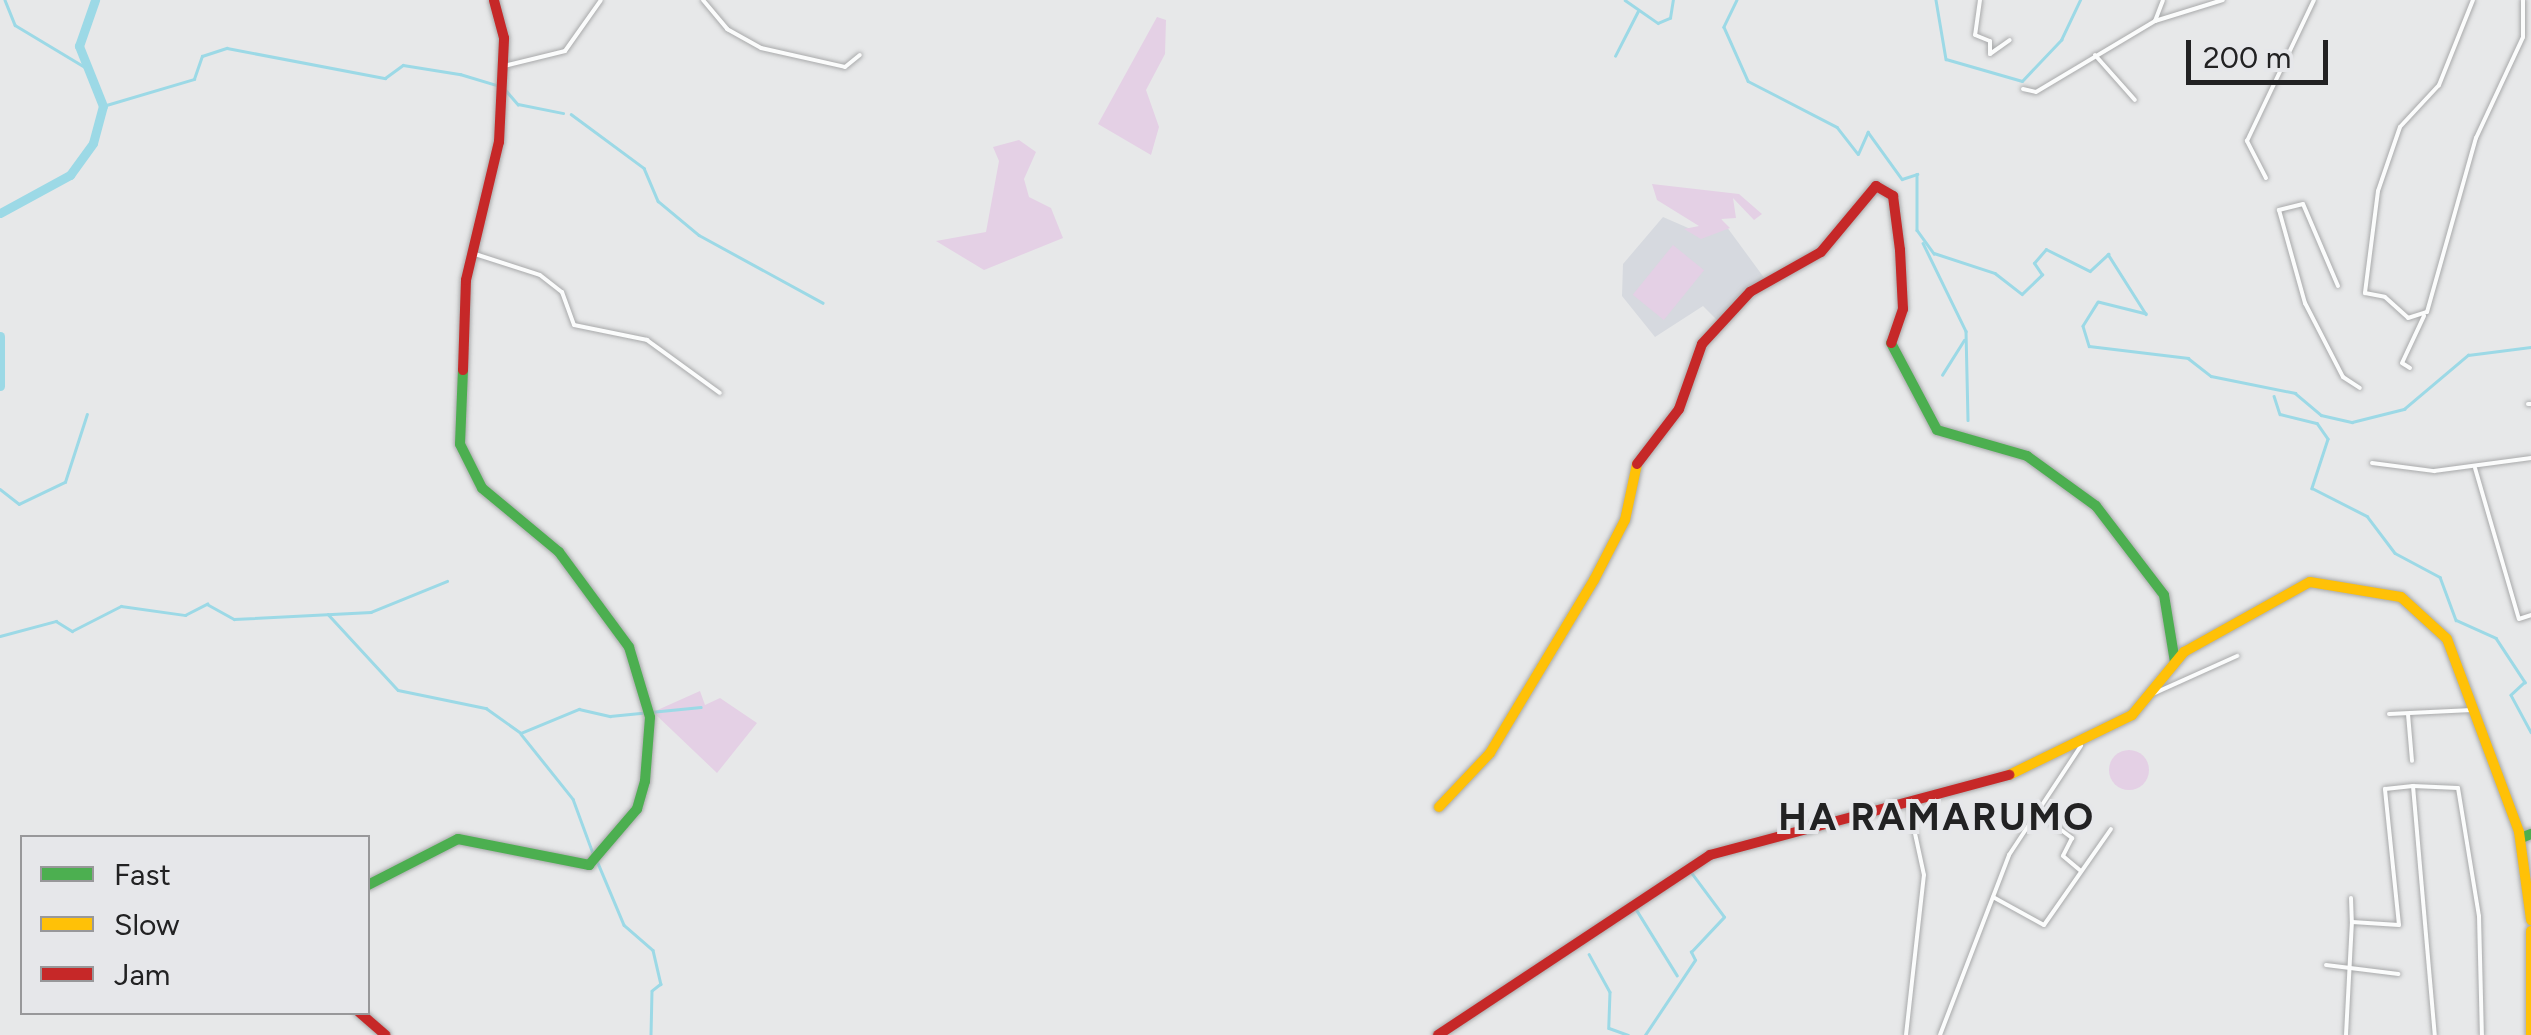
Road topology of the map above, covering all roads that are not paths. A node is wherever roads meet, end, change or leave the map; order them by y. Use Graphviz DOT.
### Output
graph roads {
  1 [pos="494,0"];
  2 [pos="600,0"];
  3 [pos="703,0"];
  4 [pos="1980,0"];
  5 [pos="2163,0"];
  6 [pos="2223,0"];
  7 [pos="2314,0"];
  8 [pos="2472,0"];
  9 [pos="2522,0"];
  10 [pos="2155,21"];
  11 [pos="2010,40"];
  12 [pos="2094,54"];
  13 [pos="860,55"];
  14 [pos="504,66"];
  15 [pos="2023,88"];
  16 [pos="2135,100"];
  17 [pos="2266,178"];
  18 [pos="471,252"];
  19 [pos="2338,286"];
  20 [pos="2424,316"];
  21 [pos="2410,368"];
  22 [pos="2360,388"];
  23 [pos="720,393"];
  24 [pos="2531,458"];
  25 [pos="2372,464"];
  26 [pos="2475,468"];
  27 [pos="2531,615"];
  28 [pos="2237,656"];
  29 [pos="2175,662"];
  30 [pos="2148,696"];
  31 [pos="2476,710"];
  32 [pos="2389,714"];
  33 [pos="2408,714"];
  34 [pos="2081,746"];
  35 [pos="2412,761"];
  36 [pos="2414,786"];
  37 [pos="1909,806"];
  38 [pos="1440,807"];
  39 [pos="2037,812"];
  40 [pos="2111,830"];
  41 [pos="2526,836"];
  42 [pos="2081,871"];
  43 [pos="370,884"];
  44 [pos="1992,896"];
  45 [pos="2351,898"];
  46 [pos="2531,920"];
  47 [pos="2352,922"];
  48 [pos="2531,931"];
  49 [pos="2326,966"];
  50 [pos="2350,969"];
  51 [pos="2398,974"];
  52 [pos="363,1015"];
  53 [pos="386,1035"];
  54 [pos="1438,1035"];
  55 [pos="1906,1035"];
  56 [pos="1940,1035"];
  57 [pos="2346,1035"];
  58 [pos="2435,1035"];
  59 [pos="2482,1035"];
  60 [pos="2531,1035"];
  1 -- 14 [label="street"];
  2 -- 14 [label="street"];
  3 -- 13 [label="street"];
  4 -- 11 [label="street"];
  5 -- 10 [label="street"];
  6 -- 10 [label="street"];
  7 -- 17 [label="street"];
  8 -- 20 [label="street"];
  9 -- 20 [label="street"];
  10 -- 12 [label="street"];
  12 -- 15 [label="street"];
  12 -- 16 [label="street"];
  14 -- 18 [label="street"];
  18 -- 23 [label="street"];
  18 -- 43 [label="street"];
  19 -- 22 [label="street"];
  20 -- 21 [label="street"];
  24 -- 26 [label="street"];
  25 -- 26 [label="street"];
  26 -- 27 [label="street"];
  28 -- 30 [label="street"];
  29 -- 30 [label="street"];
  29 -- 31 [label="street"];
  29 -- 38 [label="street"];
  30 -- 34 [label="street"];
  31 -- 33 [label="street"];
  31 -- 41 [label="street"];
  32 -- 33 [label="street"];
  33 -- 35 [label="street"];
  34 -- 37 [label="street"];
  34 -- 39 [label="street"];
  36 -- 47 [label="street"];
  36 -- 58 [label="street"];
  36 -- 59 [label="street"];
  37 -- 54 [label="street"];
  37 -- 55 [label="street"];
  39 -- 42 [label="street"];
  39 -- 44 [label="street"];
  40 -- 42 [label="street"];
  41 -- 46 [label="street"];
  42 -- 44 [label="street"];
  44 -- 56 [label="street"];
  45 -- 47 [label="street"];
  47 -- 50 [label="street"];
  48 -- 60 [label="street"];
  49 -- 50 [label="street"];
  50 -- 51 [label="street"];
  50 -- 57 [label="street"];
  52 -- 53 [label="street"];
}
